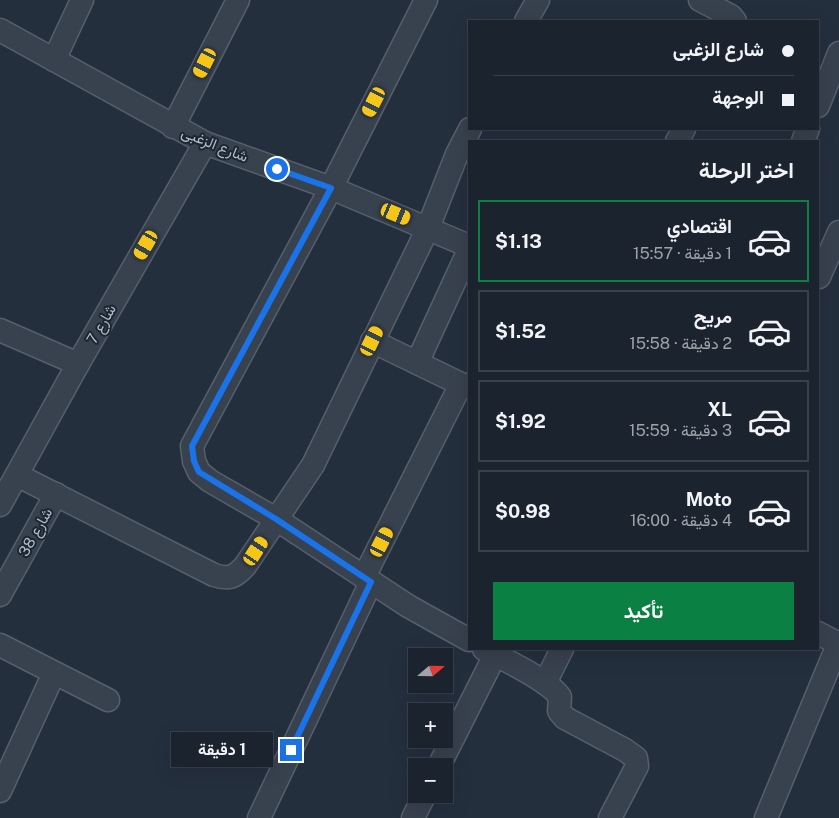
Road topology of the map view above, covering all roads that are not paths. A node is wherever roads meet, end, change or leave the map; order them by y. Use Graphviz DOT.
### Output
graph roads {
  1 [pos="82,0"];
  2 [pos="238,0"];
  3 [pos="426,0"];
  4 [pos="538,0"];
  5 [pos="700,0"];
  6 [pos="527,20"];
  7 [pos="733,20"];
  8 [pos="2,37"];
  9 [pos="839,53"];
  10 [pos="54,60"];
  11 [pos="819,103"];
  12 [pos="173,127"];
  13 [pos="469,130"];
  14 [pos="205,143"];
  15 [pos="331,188"];
  16 [pos="428,228"];
  17 [pos="839,232"];
  18 [pos="468,246"];
  19 [pos="468,252"];
  20 [pos="819,277"];
  21 [pos="0,330"];
  22 [pos="372,341"];
  23 [pos="417,363"];
  24 [pos="78,364"];
  25 [pos="465,386"];
  26 [pos="17,475"];
  27 [pos="56,494"];
  28 [pos="0,505"];
  29 [pos="276,519"];
  30 [pos="368,580"];
  31 [pos="0,595"];
  32 [pos="819,634"];
  33 [pos="468,639"];
  34 [pos="839,644"];
  35 [pos="0,646"];
  36 [pos="562,650"];
  37 [pos="489,652"];
  38 [pos="54,673"];
  39 [pos="545,683"];
  40 [pos="108,700"];
  41 [pos="443,758"];
  42 [pos="0,791"];
  43 [pos="420,803"];
  44 [pos="259,818"];
  45 [pos="413,818"];
  46 [pos="610,818"];
  47 [pos="766,818"];
  1 -- 10 [label="street"];
  2 -- 12 [label="street"];
  3 -- 15 [label="street"];
  4 -- 6 [label="street"];
  5 -- 7 [label="street"];
  8 -- 10 [label="street, شارع الزغبى"];
  9 -- 11 [label="street"];
  10 -- 12 [label="street, شارع الزغبى"];
  12 -- 14 [label="street, شارع الزغبى"];
  13 -- 16 [label="street"];
  14 -- 15 [label="street, شارع الزغبى"];
  14 -- 24 [label="street, شارع 7"];
  15 -- 16 [label="street, شارع الزغبى"];
  15 -- 29 [label="street"];
  16 -- 18 [label="street, شارع الزغبى"];
  16 -- 22 [label="street"];
  17 -- 20 [label="street"];
  19 -- 23 [label="street"];
  21 -- 24 [label="street"];
  22 -- 23 [label="street"];
  22 -- 29 [label="street"];
  23 -- 25 [label="street"];
  24 -- 26 [label="street, شارع 7"];
  25 -- 30 [label="street"];
  26 -- 27 [label="street"];
  26 -- 28 [label="street, شارع 7"];
  27 -- 29 [label="street"];
  27 -- 31 [label="street, شارع 38"];
  29 -- 30 [label="street"];
  30 -- 33 [label="street"];
  30 -- 44 [label="street"];
  32 -- 34 [label="street"];
  34 -- 47 [label="street"];
  35 -- 38 [label="street"];
  36 -- 39 [label="street"];
  37 -- 39 [label="street"];
  37 -- 41 [label="street"];
  38 -- 40 [label="street"];
  38 -- 42 [label="street"];
  39 -- 46 [label="street"];
  43 -- 45 [label="street"];
}
